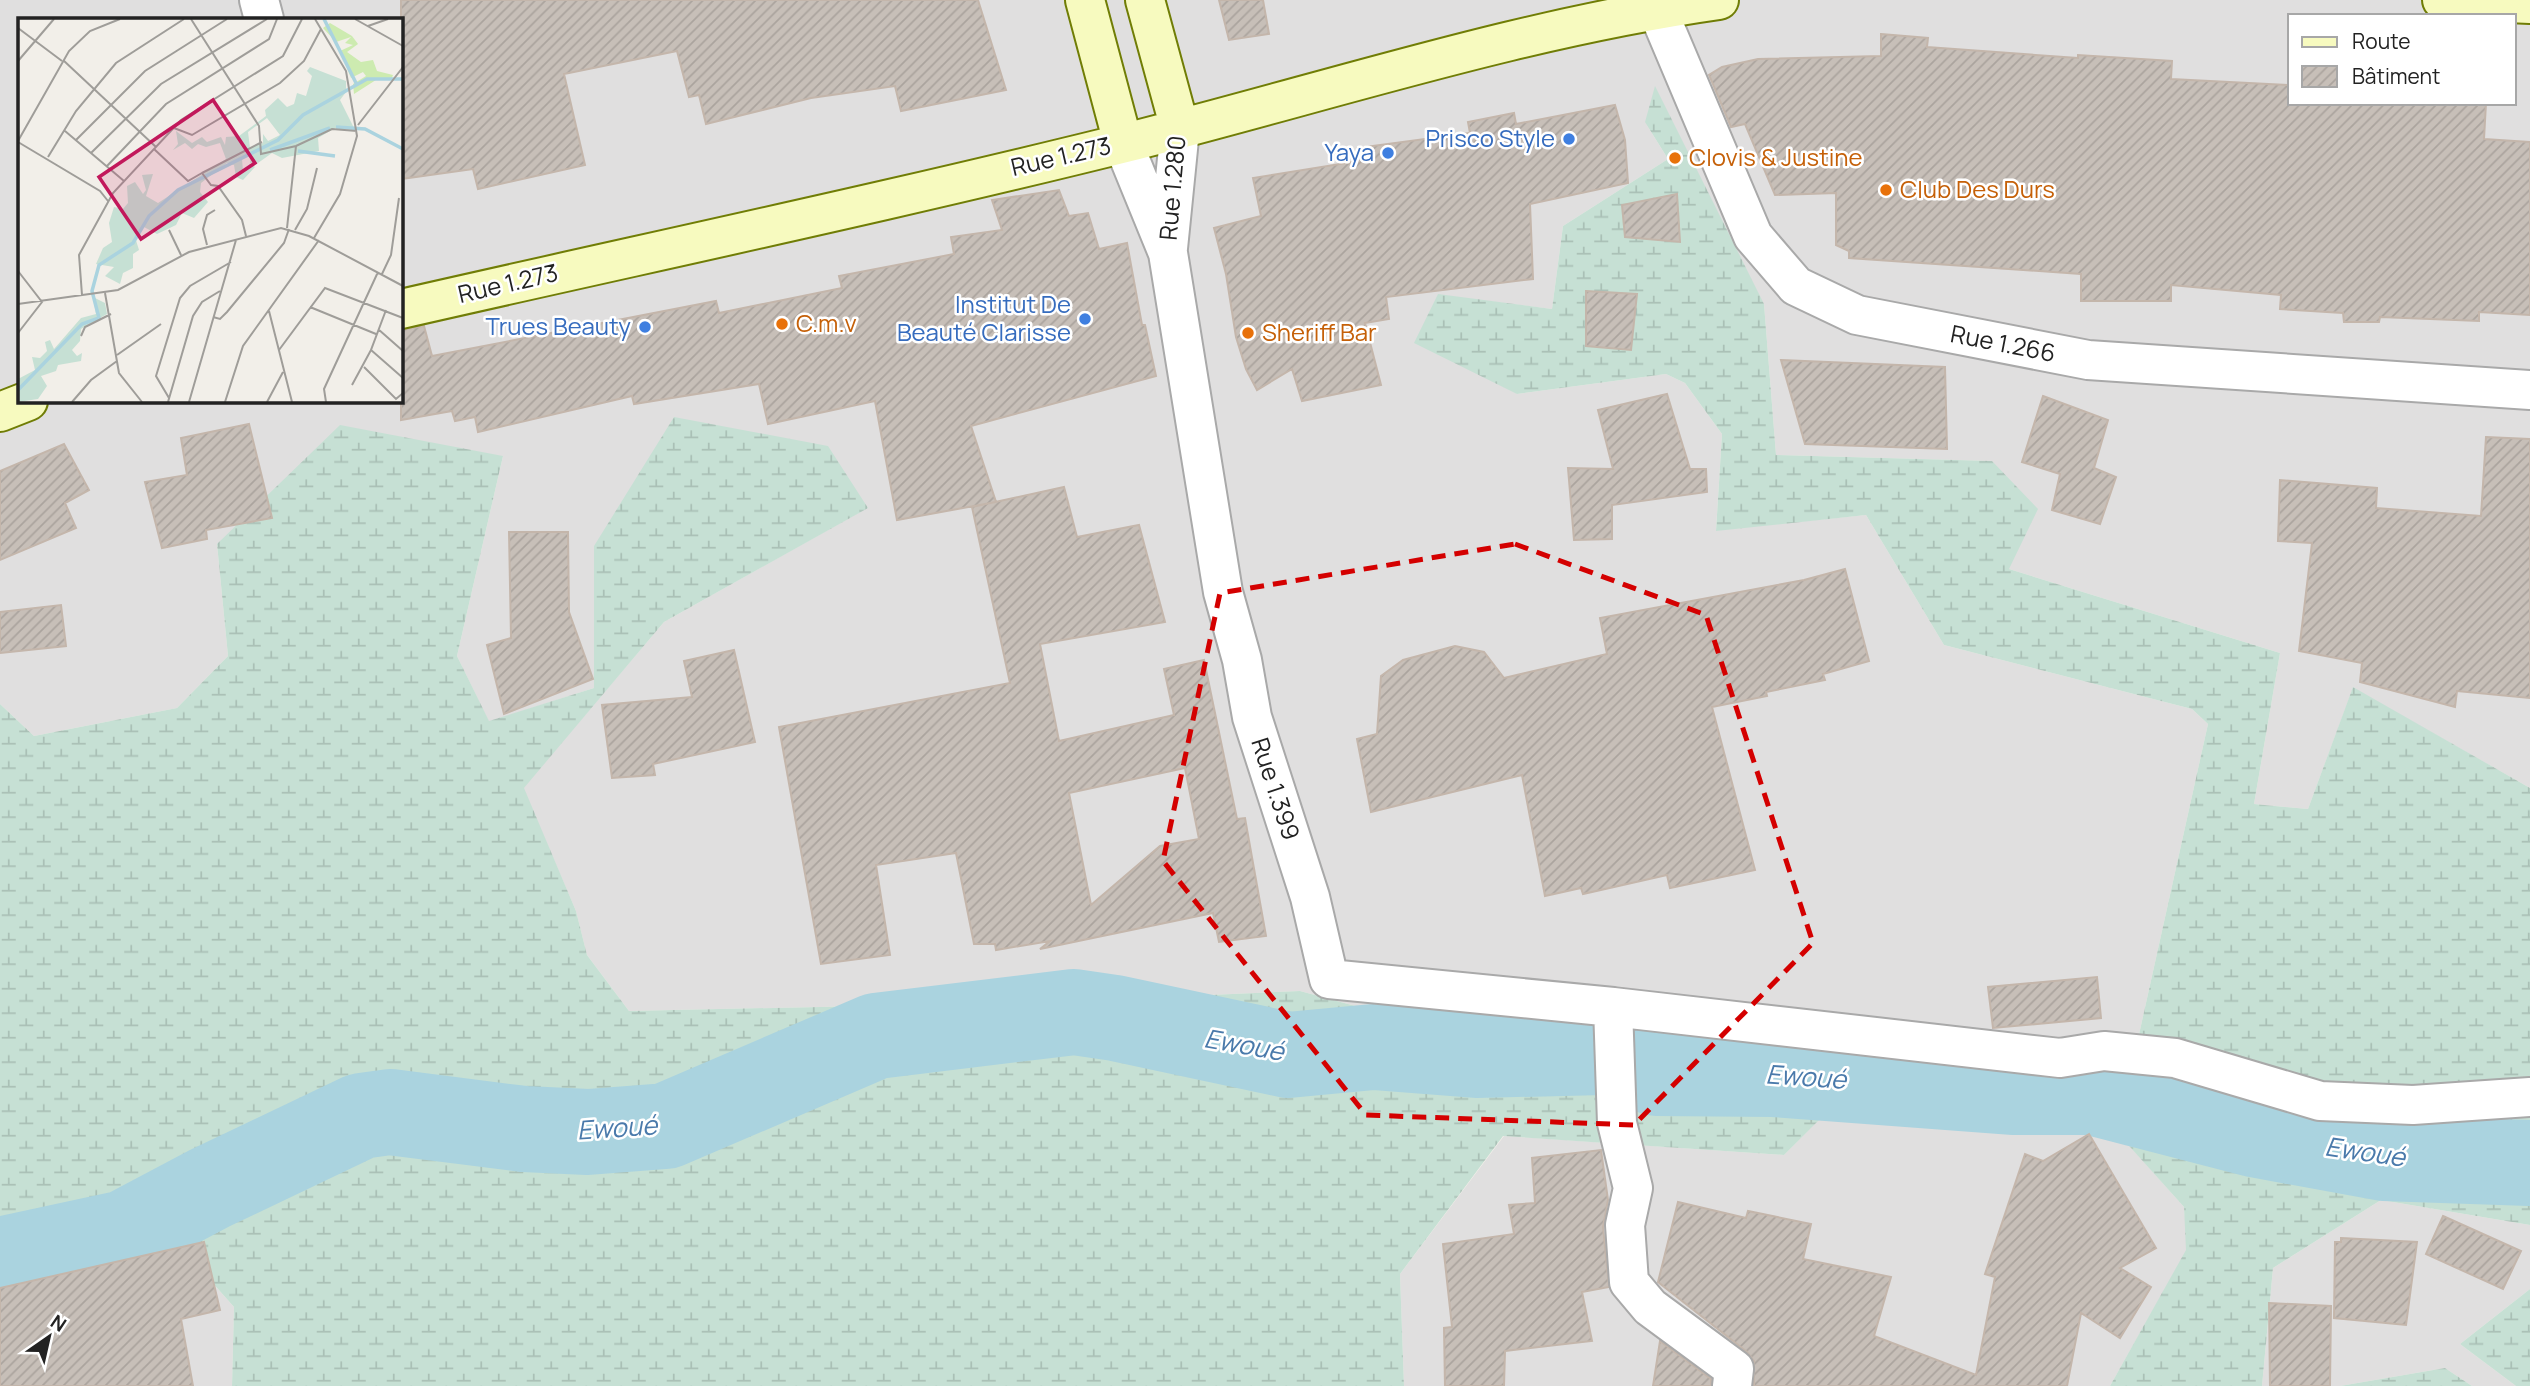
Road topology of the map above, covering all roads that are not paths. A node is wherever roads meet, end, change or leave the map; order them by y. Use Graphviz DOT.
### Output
graph roads {
  1 [pos="259,0"];
  2 [pos="1085,0"];
  3 [pos="1145,0"];
  4 [pos="1719,0"];
  5 [pos="2442,0"];
  6 [pos="2530,4"];
  7 [pos="1657,9"];
  8 [pos="264,18"];
  9 [pos="1180,129"];
  10 [pos="1123,143"];
  11 [pos="1168,253"];
  12 [pos="402,309"];
  13 [pos="2530,390"];
  14 [pos="25,402"];
  15 [pos="0,412"];
  16 [pos="1613,1017"];
  17 [pos="2530,1097"];
  18 [pos="1732,1386"];
  1 -- 8 [label="street"];
  2 -- 10 [label="main road"];
  3 -- 9 [label="main road, Rue 1.280"];
  4 -- 7 [label="main road, Rue 1.273"];
  5 -- 6 [label="main road"];
  7 -- 9 [label="main road, Rue 1.273"];
  7 -- 13 [label="street, Rue 1.266"];
  9 -- 10 [label="main road, Rue 1.273"];
  9 -- 11 [label="street, Rue 1.280"];
  10 -- 11 [label="street, Rue 1.399"];
  10 -- 12 [label="main road, Rue 1.273"];
  11 -- 16 [label="street, Rue 1.399"];
  14 -- 15 [label="main road"];
  16 -- 17 [label="street"];
  16 -- 18 [label="street"];
}
